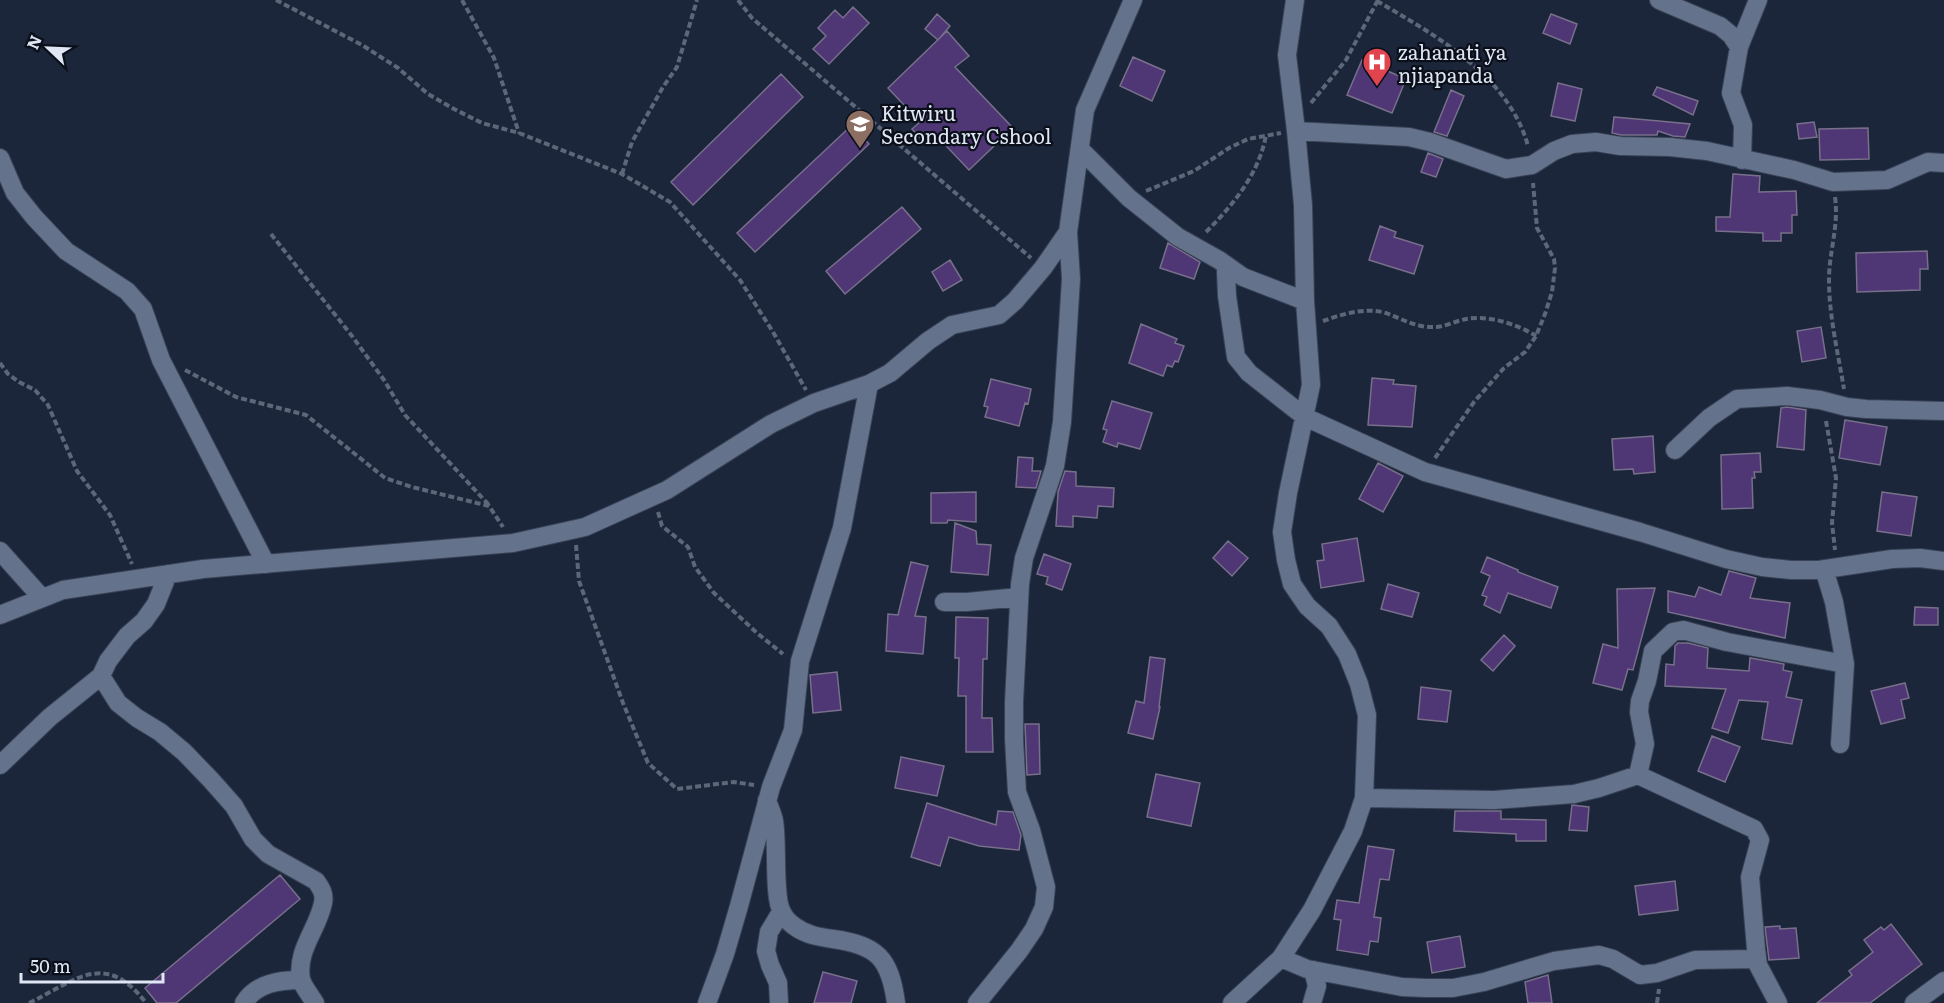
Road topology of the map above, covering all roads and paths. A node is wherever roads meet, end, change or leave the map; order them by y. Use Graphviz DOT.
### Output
graph roads {
  1 [pos="276,0"];
  2 [pos="462,0"];
  3 [pos="698,0"];
  4 [pos="738,0"];
  5 [pos="1132,0"];
  6 [pos="1294,0"];
  7 [pos="1659,0"];
  8 [pos="1758,0"];
  9 [pos="1377,1"];
  10 [pos="1739,47"];
  11 [pos="1296,127"];
  12 [pos="519,133"];
  13 [pos="1266,135"];
  14 [pos="1080,149"];
  15 [pos="0,158"];
  16 [pos="1742,160"];
  17 [pos="1944,163"];
  18 [pos="1532,165"];
  19 [pos="622,174"];
  20 [pos="1833,182"];
  21 [pos="1129,198"];
  22 [pos="1068,231"];
  23 [pos="271,234"];
  24 [pos="1193,246"];
  25 [pos="1227,266"];
  26 [pos="1043,268"];
  27 [pos="1305,301"];
  28 [pos="1307,331"];
  29 [pos="1536,336"];
  30 [pos="161,360"];
  31 [pos="0,363"];
  32 [pos="869,384"];
  33 [pos="1820,400"];
  34 [pos="814,403"];
  35 [pos="1847,407"];
  36 [pos="1944,411"];
  37 [pos="1305,417"];
  38 [pos="1675,450"];
  39 [pos="1425,472"];
  40 [pos="667,490"];
  41 [pos="489,506"];
  42 [pos="574,530"];
  43 [pos="513,543"];
  44 [pos="0,551"];
  45 [pos="1944,561"];
  46 [pos="267,564"];
  47 [pos="1830,568"];
  48 [pos="168,574"];
  49 [pos="137,579"];
  50 [pos="1019,597"];
  51 [pos="42,598"];
  52 [pos="944,602"];
  53 [pos="0,615"];
  54 [pos="800,661"];
  55 [pos="1845,664"];
  56 [pos="101,676"];
  57 [pos="1840,744"];
  58 [pos="0,765"];
  59 [pos="1638,775"];
  60 [pos="769,793"];
  61 [pos="1364,798"];
  62 [pos="781,912"];
  63 [pos="1281,958"];
  64 [pos="1757,959"];
  65 [pos="1313,970"];
  66 [pos="301,980"];
  67 [pos="1944,981"];
  68 [pos="28,1003"];
  69 [pos="146,1003"];
  70 [pos="244,1003"];
  71 [pos="315,1003"];
  72 [pos="707,1003"];
  73 [pos="779,1003"];
  74 [pos="896,1003"];
  75 [pos="977,1003"];
  76 [pos="1232,1003"];
  77 [pos="1312,1003"];
  78 [pos="1778,1003"];
  79 [pos="1914,1003"];
  1 -- 12 [label="path"];
  2 -- 12 [label="path"];
  3 -- 19 [label="path"];
  4 -- 26 [label="path"];
  5 -- 14 [label="street"];
  6 -- 11 [label="street"];
  7 -- 10 [label="street"];
  8 -- 10 [label="street"];
  9 -- 11 [label="path"];
  9 -- 18 [label="path"];
  10 -- 16 [label="street"];
  11 -- 13 [label="path"];
  11 -- 18 [label="street"];
  11 -- 27 [label="street"];
  12 -- 19 [label="path"];
  13 -- 21 [label="path"];
  13 -- 24 [label="path"];
  14 -- 21 [label="street"];
  14 -- 22 [label="street"];
  15 -- 30 [label="street"];
  16 -- 18 [label="street"];
  16 -- 20 [label="street"];
  17 -- 20 [label="street"];
  18 -- 29 [label="path"];
  19 -- 34 [label="path"];
  20 -- 35 [label="path"];
  21 -- 24 [label="street"];
  22 -- 26 [label="street"];
  22 -- 50 [label="street"];
  23 -- 41 [label="path"];
  24 -- 25 [label="street"];
  25 -- 27 [label="street"];
  25 -- 37 [label="street"];
  26 -- 32 [label="street"];
  27 -- 28 [label="street"];
  28 -- 29 [label="path"];
  28 -- 37 [label="street"];
  29 -- 39 [label="path"];
  30 -- 41 [label="path"];
  30 -- 46 [label="street"];
  31 -- 49 [label="path"];
  32 -- 34 [label="street"];
  32 -- 54 [label="street"];
  33 -- 35 [label="street"];
  33 -- 38 [label="street"];
  33 -- 47 [label="path"];
  34 -- 40 [label="street"];
  35 -- 36 [label="street"];
  37 -- 39 [label="street"];
  37 -- 61 [label="street"];
  39 -- 47 [label="street"];
  40 -- 42 [label="street"];
  40 -- 54 [label="path"];
  41 -- 43 [label="path"];
  42 -- 43 [label="street"];
  42 -- 60 [label="path"];
  43 -- 46 [label="street"];
  44 -- 51 [label="street"];
  45 -- 47 [label="street"];
  46 -- 48 [label="street"];
  47 -- 55 [label="street"];
  48 -- 49 [label="street"];
  48 -- 56 [label="street"];
  49 -- 51 [label="street"];
  50 -- 52 [label="street"];
  50 -- 75 [label="street"];
  51 -- 53 [label="street"];
  54 -- 60 [label="street"];
  55 -- 57 [label="street"];
  55 -- 59 [label="street"];
  56 -- 58 [label="street"];
  56 -- 66 [label="street"];
  59 -- 61 [label="street"];
  59 -- 64 [label="street"];
  60 -- 62 [label="street"];
  60 -- 72 [label="street"];
  61 -- 63 [label="street"];
  62 -- 73 [label="street"];
  62 -- 74 [label="street"];
  63 -- 65 [label="street"];
  63 -- 76 [label="street"];
  64 -- 65 [label="street"];
  64 -- 78 [label="street"];
  65 -- 77 [label="street"];
  66 -- 70 [label="street"];
  66 -- 71 [label="street"];
  67 -- 79 [label="street"];
  68 -- 69 [label="path"];
}
